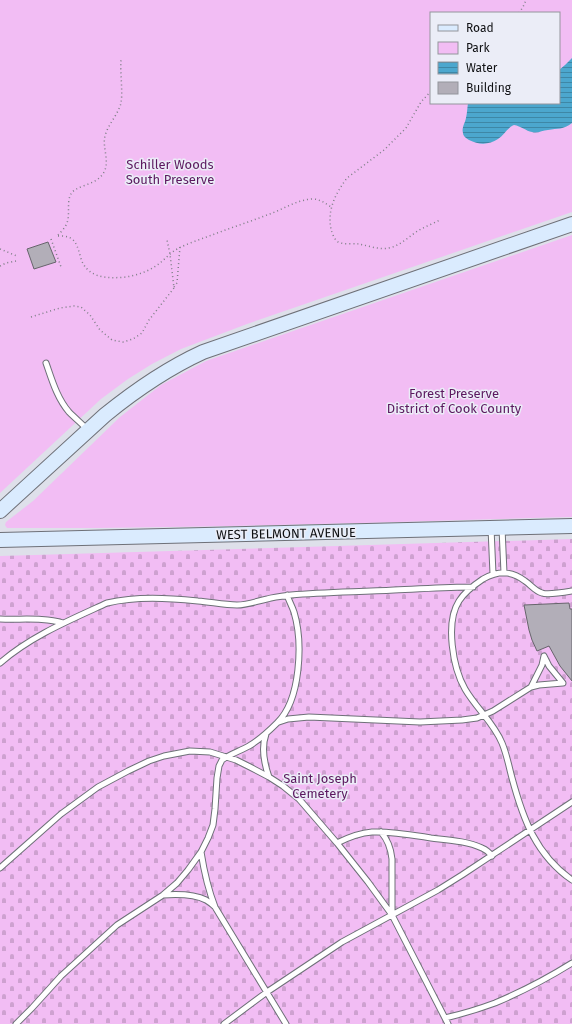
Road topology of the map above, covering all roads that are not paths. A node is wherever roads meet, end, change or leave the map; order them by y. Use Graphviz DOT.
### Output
graph roads {
  1 [pos="572,224"];
  2 [pos="46,363"];
  3 [pos="88,430"];
  4 [pos="0,511"];
  5 [pos="572,526"];
  6 [pos="497,527"];
  7 [pos="0,540"];
  8 [pos="504,573"];
  9 [pos="493,574"];
  10 [pos="473,586"];
  11 [pos="572,591"];
  12 [pos="287,595"];
  13 [pos="0,620"];
  14 [pos="64,624"];
  15 [pos="0,663"];
  16 [pos="531,687"];
  17 [pos="484,716"];
  18 [pos="279,722"];
  19 [pos="266,733"];
  20 [pos="225,757"];
  21 [pos="269,777"];
  22 [pos="572,802"];
  23 [pos="530,831"];
  24 [pos="381,832"];
  25 [pos="337,843"];
  26 [pos="201,852"];
  27 [pos="492,856"];
  28 [pos="0,868"];
  29 [pos="572,880"];
  30 [pos="163,895"];
  31 [pos="215,906"];
  32 [pos="392,915"];
  33 [pos="572,963"];
  34 [pos="267,992"];
  35 [pos="445,1018"];
  36 [pos="16,1024"];
  37 [pos="224,1024"];
  38 [pos="286,1024"];
  39 [pos="448,1024"];
  1 -- 3 [label="main road"];
  2 -- 3 [label="lane"];
  3 -- 4 [label="main road"];
  5 -- 6 [label="main road, WEST BELMONT AVENUE"];
  6 -- 7 [label="main road, WEST BELMONT AVENUE"];
  6 -- 8 [label="lane"];
  6 -- 9 [label="lane"];
  8 -- 9 [label="lane"];
  8 -- 11 [label="lane"];
  9 -- 10 [label="lane"];
  10 -- 12 [label="lane"];
  10 -- 17 [label="lane"];
  12 -- 14 [label="lane"];
  12 -- 18 [label="lane"];
  13 -- 14 [label="lane"];
  14 -- 15 [label="lane"];
  16 -- 16 [label="lane"];
  16 -- 17 [label="lane"];
  17 -- 18 [label="lane"];
  17 -- 23 [label="lane"];
  18 -- 19 [label="lane"];
  19 -- 20 [label="lane"];
  19 -- 21 [label="lane"];
  20 -- 21 [label="lane"];
  20 -- 26 [label="lane"];
  20 -- 28 [label="lane"];
  21 -- 25 [label="lane"];
  22 -- 23 [label="lane"];
  23 -- 27 [label="lane"];
  23 -- 29 [label="lane"];
  24 -- 25 [label="lane"];
  24 -- 27 [label="lane"];
  24 -- 32 [label="lane"];
  25 -- 32 [label="lane"];
  26 -- 30 [label="lane"];
  26 -- 31 [label="lane"];
  27 -- 32 [label="lane"];
  30 -- 31 [label="lane"];
  30 -- 36 [label="lane"];
  31 -- 34 [label="lane"];
  32 -- 34 [label="lane"];
  32 -- 35 [label="lane"];
  33 -- 35 [label="lane"];
  34 -- 37 [label="lane"];
  34 -- 38 [label="lane"];
  35 -- 39 [label="lane"];
}
